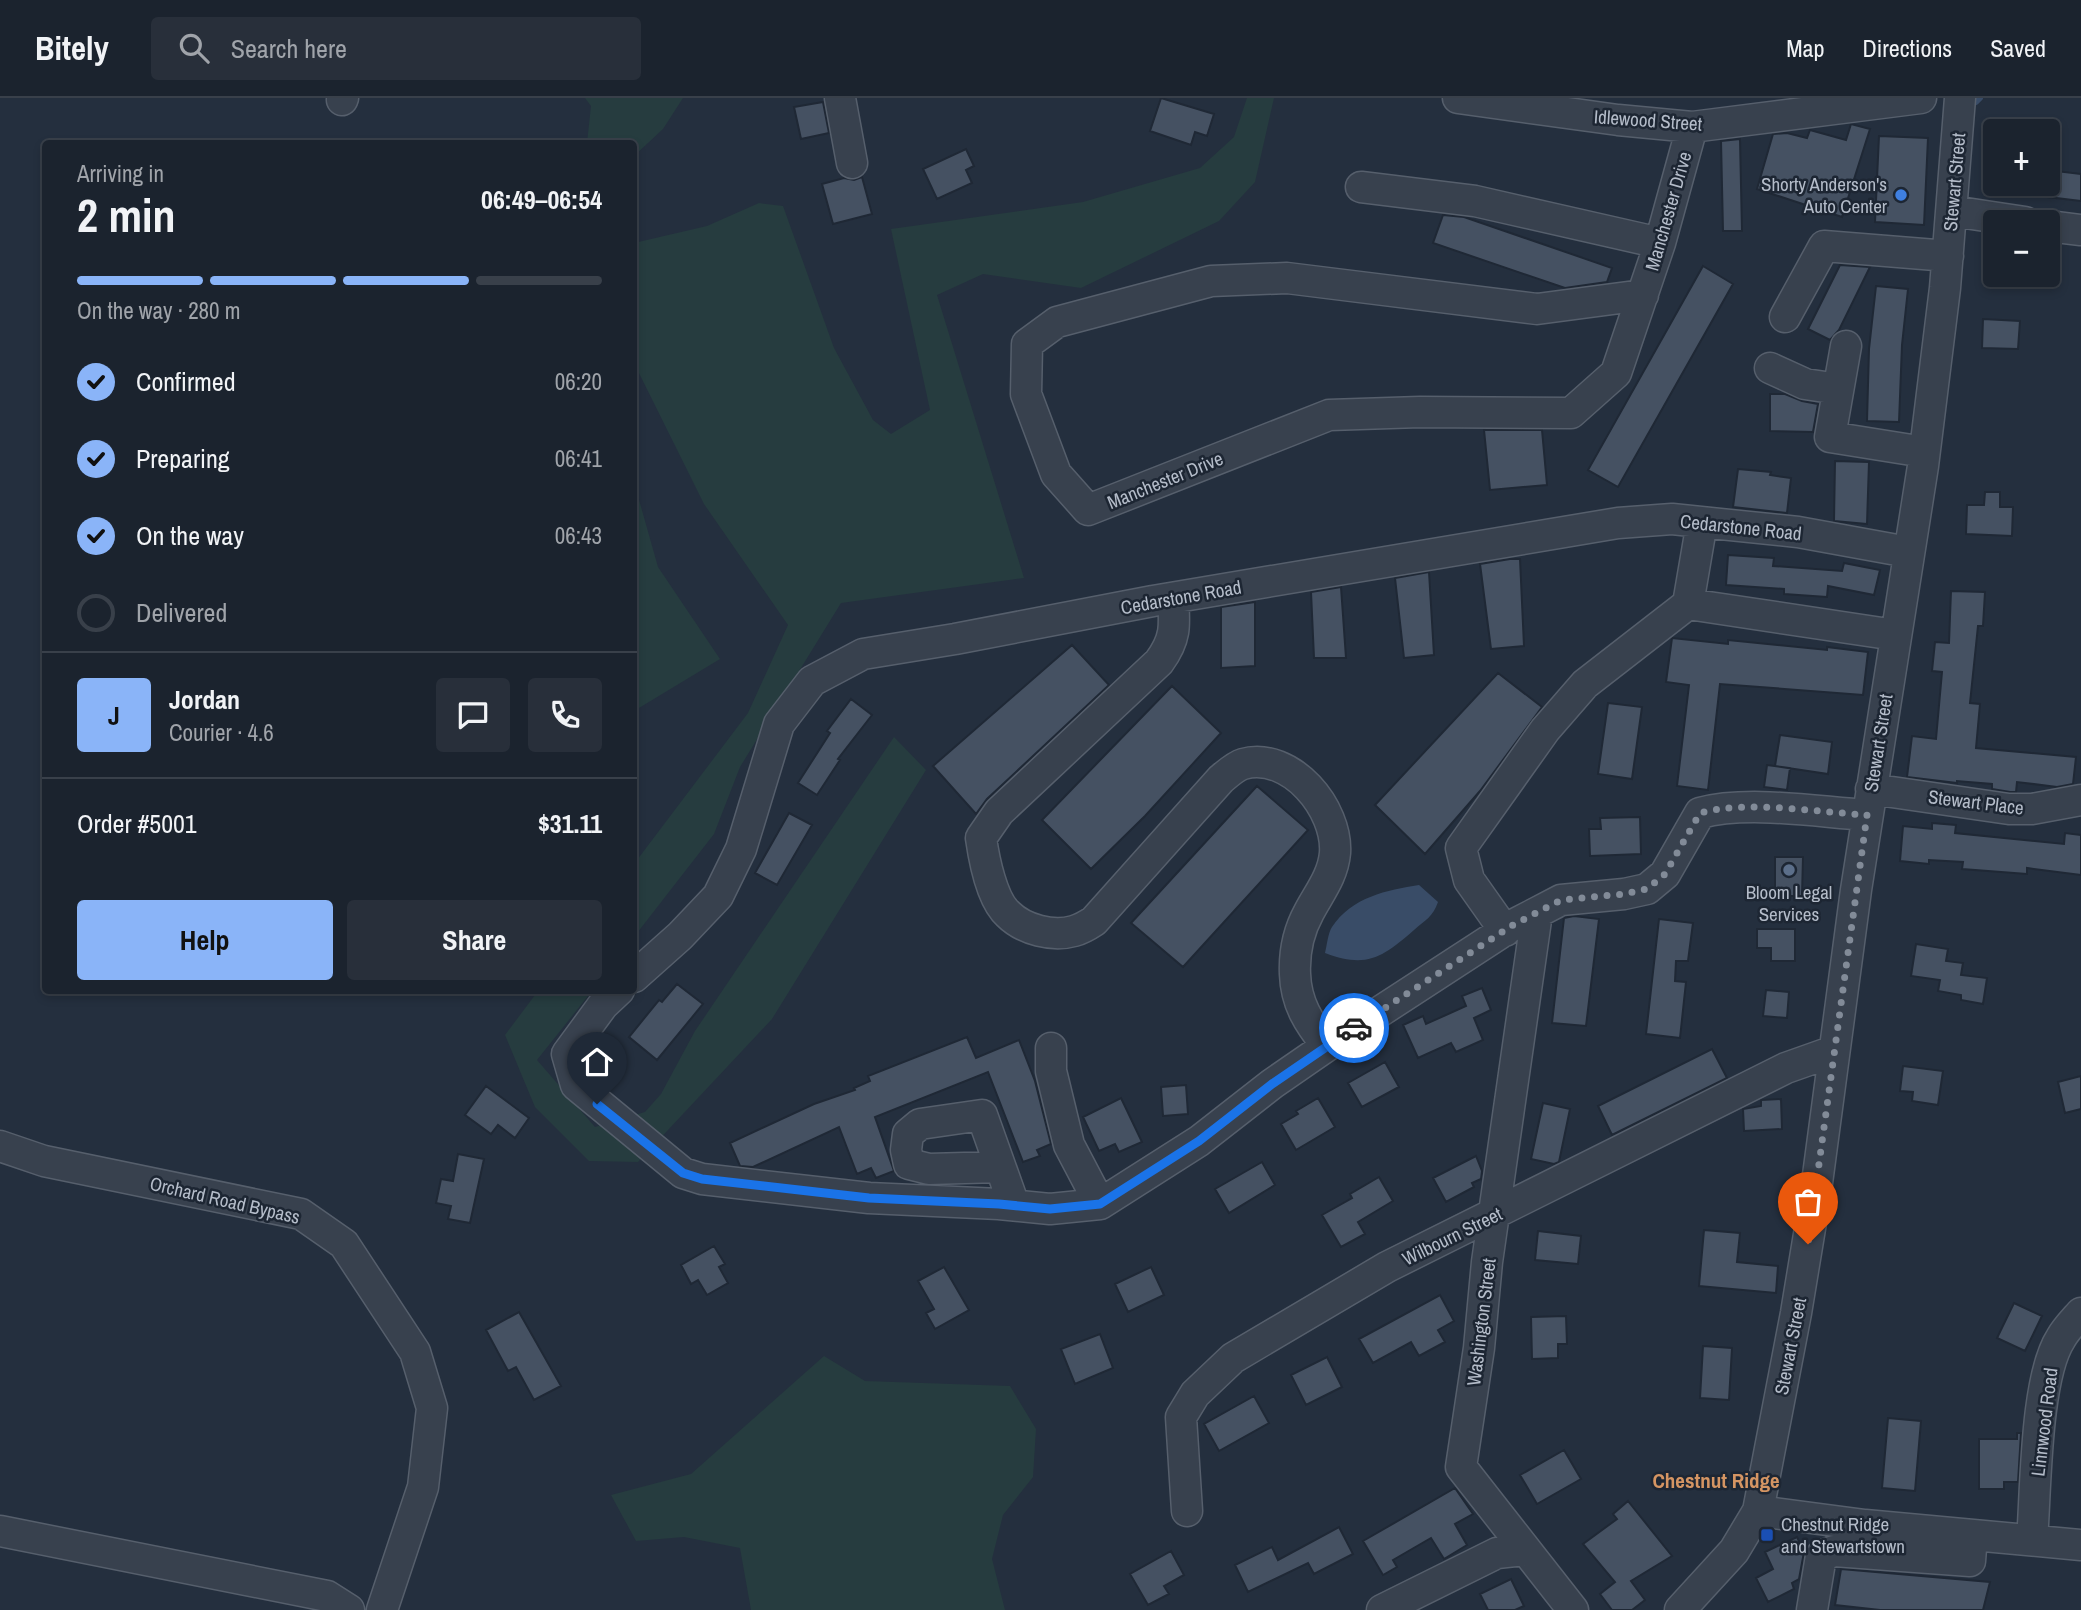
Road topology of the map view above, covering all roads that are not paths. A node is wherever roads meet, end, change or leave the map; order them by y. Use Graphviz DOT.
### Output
graph roads {
  1 [pos="839,98"];
  2 [pos="1458,98"];
  3 [pos="1921,98"];
  4 [pos="1960,98"];
  5 [pos="1873,100"];
  6 [pos="1618,109"];
  7 [pos="1692,127"];
  8 [pos="852,163"];
  9 [pos="1361,187"];
  10 [pos="1952,211"];
  11 [pos="1983,216"];
  12 [pos="2060,227"];
  13 [pos="2081,230"];
  14 [pos="1660,243"];
  15 [pos="1948,256"];
  16 [pos="1643,295"];
  17 [pos="1785,317"];
  18 [pos="1846,346"];
  19 [pos="1770,368"];
  20 [pos="1838,389"];
  21 [pos="1924,452"];
  22 [pos="1702,522"];
  23 [pos="1908,552"];
  24 [pos="1173,598"];
  25 [pos="1688,604"];
  26 [pos="1895,635"];
  27 [pos="2081,800"];
  28 [pos="1869,802"];
  29 [pos="1536,913"];
  30 [pos="1505,931"];
  31 [pos="637,975"];
  32 [pos="615,994"];
  33 [pos="1327,1046"];
  34 [pos="1051,1048"];
  35 [pos="1834,1051"];
  36 [pos="0,1146"];
  37 [pos="1000,1167"];
  38 [pos="1100,1204"];
  39 [pos="1014,1205"];
  40 [pos="1494,1215"];
  41 [pos="2081,1313"];
  42 [pos="1187,1511"];
  43 [pos="1758,1511"];
  44 [pos="0,1531"];
  45 [pos="1972,1535"];
  46 [pos="2032,1540"];
  47 [pos="2081,1545"];
  48 [pos="1526,1550"];
  49 [pos="1564,1607"];
  50 [pos="349,1610"];
  51 [pos="382,1610"];
  52 [pos="1382,1610"];
  53 [pos="1680,1610"];
  54 [pos="1812,1610"];
  1 -- 8 [label="street"];
  2 -- 6 [label="street, Idlewood Street"];
  3 -- 5 [label="street, Idlewood Street"];
  4 -- 10 [label="street, Stewart Street"];
  5 -- 7 [label="street, Idlewood Street"];
  6 -- 7 [label="street, Idlewood Street"];
  7 -- 14 [label="street, Manchester Drive"];
  9 -- 14 [label="street"];
  10 -- 11 [label="street"];
  10 -- 15 [label="street, Stewart Street"];
  12 -- 13 [label="street"];
  14 -- 16 [label="street, Manchester Drive"];
  15 -- 17 [label="street"];
  15 -- 21 [label="street, Stewart Street"];
  16 -- 16 [label="street, Manchester Drive"];
  18 -- 20 [label="street"];
  19 -- 20 [label="street"];
  20 -- 21 [label="street"];
  21 -- 23 [label="street, Stewart Street"];
  22 -- 23 [label="street, Cedarstone Road"];
  22 -- 24 [label="street, Cedarstone Road"];
  22 -- 25 [label="street"];
  23 -- 26 [label="street, Stewart Street"];
  24 -- 31 [label="street, Cedarstone Road"];
  24 -- 33 [label="street"];
  25 -- 26 [label="street"];
  25 -- 30 [label="street"];
  26 -- 28 [label="street, Stewart Street"];
  27 -- 28 [label="street, Stewart Place"];
  28 -- 29 [label="street, Stewart Place"];
  28 -- 35 [label="street, Stewart Street"];
  29 -- 30 [label="street"];
  29 -- 40 [label="street, Washington Street"];
  30 -- 33 [label="street"];
  32 -- 39 [label="street"];
  33 -- 38 [label="street"];
  34 -- 38 [label="street"];
  35 -- 40 [label="street, Wilbourn Street"];
  35 -- 43 [label="street, Stewart Street"];
  36 -- 51 [label="street, Orchard Road Bypass"];
  37 -- 39 [label="street"];
  38 -- 39 [label="street"];
  40 -- 42 [label="street, Wilbourn Street"];
  40 -- 48 [label="street, Washington Street"];
  41 -- 46 [label="street, Linnwood Road"];
  43 -- 45 [label="street"];
  43 -- 53 [label="street"];
  44 -- 50 [label="street"];
  45 -- 46 [label="street"];
  45 -- 54 [label="street"];
  46 -- 47 [label="street"];
  48 -- 49 [label="street, Washington Street"];
  48 -- 52 [label="street"];
}
